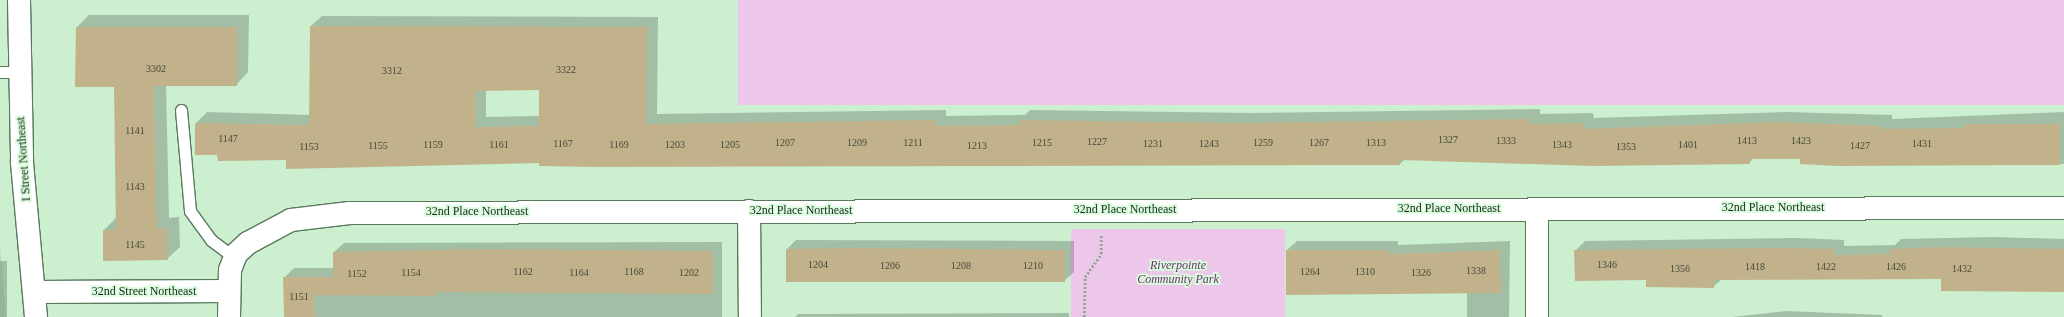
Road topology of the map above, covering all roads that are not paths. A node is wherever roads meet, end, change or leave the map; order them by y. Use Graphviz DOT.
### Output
graph roads {
  1 [pos="19,0"];
  2 [pos="10,72"];
  3 [pos="181,110"];
  4 [pos="2064,208"];
  5 [pos="1537,209"];
  6 [pos="749,211"];
  7 [pos="235,258"];
  8 [pos="227,291"];
  9 [pos="35,292"];
  10 [pos="36,317"];
  11 [pos="229,317"];
  12 [pos="750,317"];
  13 [pos="1537,317"];
  1 -- 2 [label="street, I Street Northeast"];
  2 -- 9 [label="street, I Street Northeast"];
  3 -- 7 [label="lane"];
  4 -- 5 [label="street, 32nd Place Northeast"];
  5 -- 6 [label="street, 32nd Place Northeast"];
  5 -- 13 [label="street"];
  6 -- 7 [label="street, 32nd Place Northeast"];
  6 -- 12 [label="street"];
  7 -- 8 [label="street"];
  8 -- 9 [label="street, 32nd Street Northeast"];
  8 -- 11 [label="street"];
  9 -- 10 [label="street, I Street Northeast"];
}
